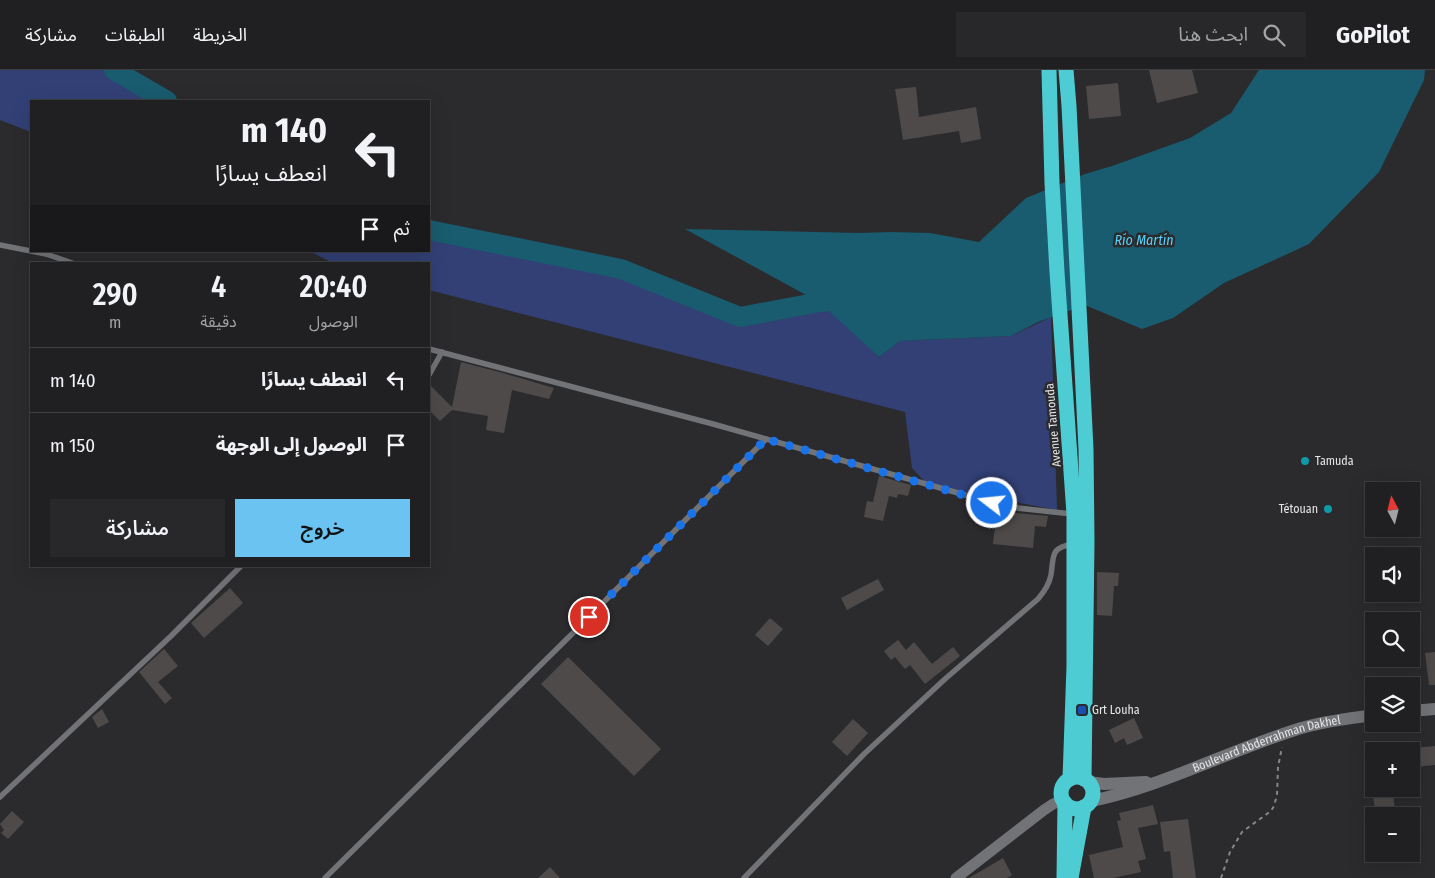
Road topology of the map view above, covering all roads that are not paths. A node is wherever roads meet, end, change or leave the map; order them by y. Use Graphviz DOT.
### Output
graph roads {
  1 [pos="1049,70"];
  2 [pos="1066,70"];
  3 [pos="0,245"];
  4 [pos="30,251"];
  5 [pos="36,252"];
  6 [pos="69,262"];
  7 [pos="430,349"];
  8 [pos="442,352"];
  9 [pos="430,373"];
  10 [pos="766,439"];
  11 [pos="1074,514"];
  12 [pos="1073,544"];
  13 [pos="240,567"];
  14 [pos="1435,709"];
  15 [pos="1420,710"];
  16 [pos="1365,717"];
  17 [pos="1081,780"];
  18 [pos="1161,781"];
  19 [pos="0,798"];
  20 [pos="1061,800"];
  21 [pos="1087,804"];
  22 [pos="326,878"];
  23 [pos="744,878"];
  24 [pos="956,878"];
  25 [pos="1064,878"];
  26 [pos="1071,878"];
  1 -- 11 [label="highway, Avenue Tamouda"];
  2 -- 17 [label="highway"];
  3 -- 4 [label="lane"];
  5 -- 6 [label="lane"];
  7 -- 8 [label="lane"];
  8 -- 9 [label="lane"];
  8 -- 10 [label="lane"];
  10 -- 11 [label="lane"];
  10 -- 22 [label="lane"];
  11 -- 12 [label="highway, Avenue Tamouda"];
  12 -- 17 [label="highway, Avenue Tamouda"];
  12 -- 23 [label="lane"];
  13 -- 19 [label="lane"];
  14 -- 15 [label="street"];
  16 -- 18 [label="street, Boulevard Abderrahman Dakhel"];
  17 -- 18 [label="street, Boulevard Abderrahman Dakhel"];
  17 -- 20 [label="highway"];
  17 -- 21 [label="highway"];
  18 -- 21 [label="street, Boulevard Abderrahman Dakhel"];
  20 -- 21 [label="highway"];
  20 -- 24 [label="street"];
  20 -- 25 [label="highway"];
  21 -- 26 [label="highway"];
}
